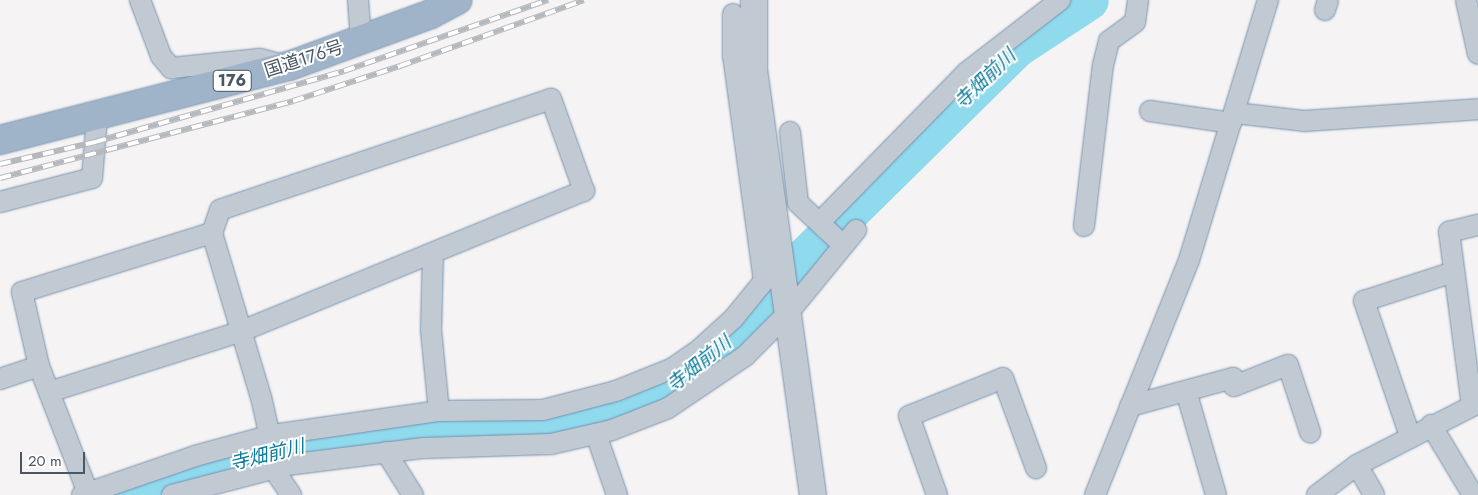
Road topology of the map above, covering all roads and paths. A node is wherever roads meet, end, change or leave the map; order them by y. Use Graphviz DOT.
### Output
graph roads {
  1 [pos="140,0"];
  2 [pos="358,0"];
  3 [pos="457,0"];
  4 [pos="1060,0"];
  5 [pos="1138,0"];
  6 [pos="1268,0"];
  7 [pos="1466,0"];
  8 [pos="744,7"];
  9 [pos="361,40"];
  10 [pos="1478,54"];
  11 [pos="289,66"];
  12 [pos="1478,109"];
  13 [pos="1150,111"];
  14 [pos="97,117"];
  15 [pos="1233,118"];
  16 [pos="790,132"];
  17 [pos="0,140"];
  18 [pos="0,202"];
  19 [pos="821,221"];
  20 [pos="1478,225"];
  21 [pos="1084,226"];
  22 [pos="856,230"];
  23 [pos="212,233"];
  24 [pos="843,245"];
  25 [pos="433,254"];
  26 [pos="1454,272"];
  27 [pos="789,307"];
  28 [pos="242,331"];
  29 [pos="39,366"];
  30 [pos="0,378"];
  31 [pos="1186,391"];
  32 [pos="49,392"];
  33 [pos="1475,404"];
  34 [pos="1130,406"];
  35 [pos="439,411"];
  36 [pos="1431,426"];
  37 [pos="1310,432"];
  38 [pos="596,434"];
  39 [pos="270,436"];
  40 [pos="1410,436"];
  41 [pos="386,452"];
  42 [pos="1357,465"];
  43 [pos="277,467"];
  44 [pos="1036,468"];
  45 [pos="85,494"];
  46 [pos="172,495"];
  47 [pos="291,495"];
  48 [pos="413,495"];
  49 [pos="617,495"];
  50 [pos="813,495"];
  51 [pos="937,495"];
  52 [pos="1095,495"];
  53 [pos="1216,495"];
  54 [pos="1317,495"];
  55 [pos="1374,495"];
  56 [pos="1473,495"];
  1 -- 11 [label="street"];
  2 -- 9 [label="street"];
  3 -- 9 [label="highway, 国道176号 / 176"];
  4 -- 19 [label="street"];
  5 -- 21 [label="street"];
  6 -- 15 [label="street"];
  7 -- 10 [label="street"];
  8 -- 27 [label="street"];
  8 -- 35 [label="street"];
  9 -- 11 [label="highway, 国道176号 / 176"];
  11 -- 14 [label="highway, 国道176号 / 176"];
  12 -- 15 [label="street"];
  13 -- 15 [label="street"];
  14 -- 17 [label="highway, 国道176号 / 176"];
  14 -- 18 [label="street"];
  15 -- 34 [label="street"];
  16 -- 19 [label="street"];
  19 -- 24 [label="street"];
  20 -- 26 [label="street"];
  22 -- 24 [label="street"];
  23 -- 25 [label="street"];
  23 -- 28 [label="street"];
  23 -- 29 [label="street"];
  24 -- 27 [label="street"];
  25 -- 28 [label="street"];
  25 -- 35 [label="street"];
  26 -- 33 [label="street"];
  26 -- 40 [label="street"];
  27 -- 38 [label="street"];
  27 -- 50 [label="street"];
  28 -- 32 [label="street"];
  28 -- 39 [label="street"];
  29 -- 30 [label="street"];
  29 -- 32 [label="street"];
  31 -- 34 [label="street"];
  31 -- 37 [label="street"];
  31 -- 53 [label="street"];
  32 -- 45 [label="street"];
  33 -- 36 [label="street"];
  34 -- 52 [label="street"];
  35 -- 39 [label="street"];
  36 -- 40 [label="street"];
  36 -- 56 [label="street"];
  38 -- 41 [label="street"];
  38 -- 49 [label="street"];
  39 -- 43 [label="street"];
  39 -- 45 [label="street"];
  40 -- 42 [label="street"];
  41 -- 43 [label="street"];
  41 -- 48 [label="street"];
  42 -- 54 [label="street"];
  42 -- 55 [label="street"];
  43 -- 46 [label="street"];
  43 -- 47 [label="street"];
  44 -- 51 [label="street"];
}
